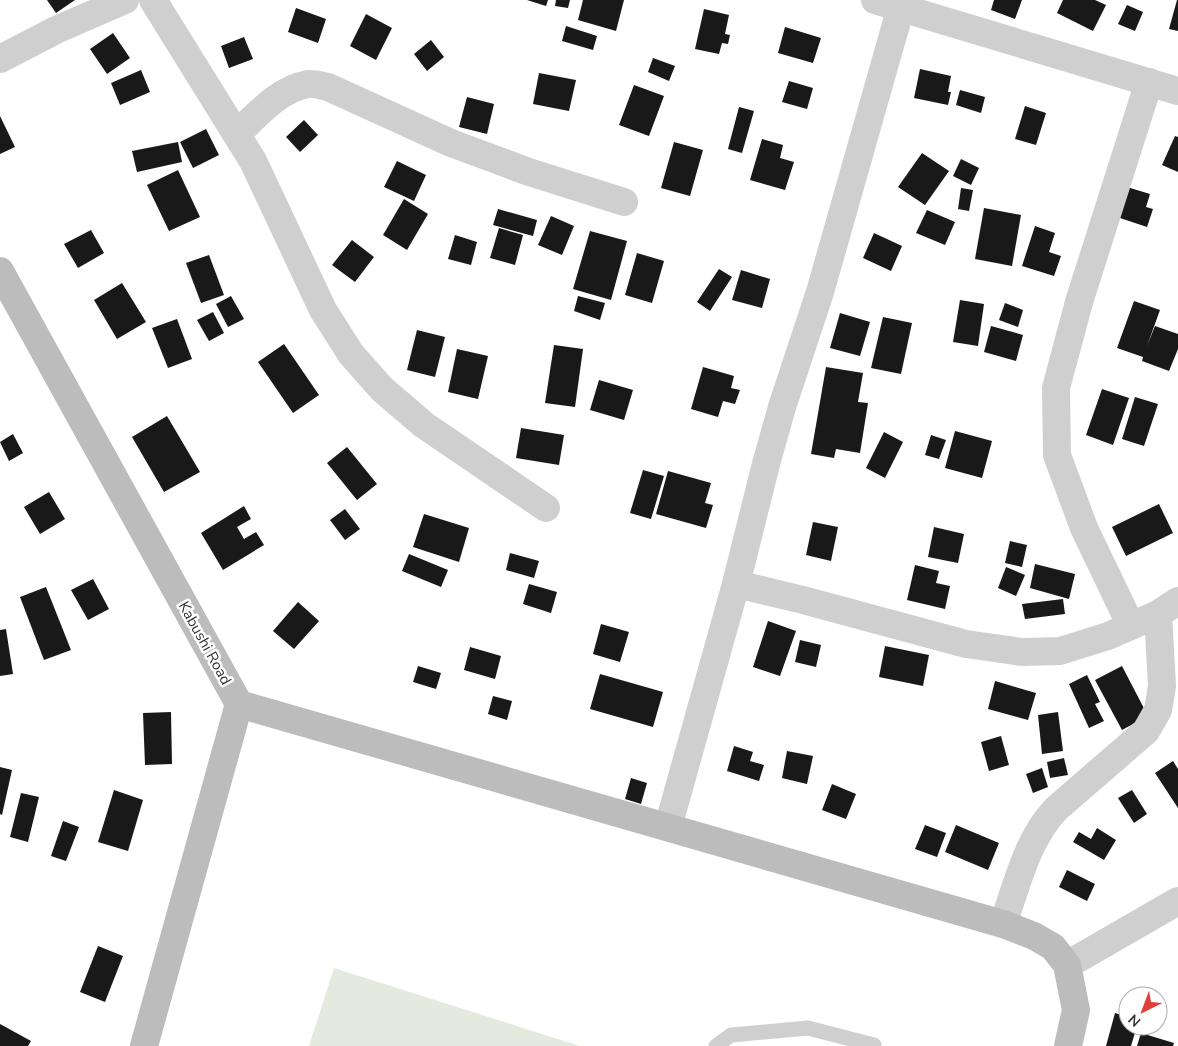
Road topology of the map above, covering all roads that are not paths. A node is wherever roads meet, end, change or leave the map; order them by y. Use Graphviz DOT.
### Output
graph roads {
  1 [pos="125,0"];
  2 [pos="153,0"];
  3 [pos="875,0"];
  4 [pos="902,4"];
  5 [pos="0,59"];
  6 [pos="1149,82"];
  7 [pos="1178,91"];
  8 [pos="237,134"];
  9 [pos="624,202"];
  10 [pos="0,271"];
  11 [pos="546,508"];
  12 [pos="736,584"];
  13 [pos="1168,607"];
  14 [pos="1131,626"];
  15 [pos="239,704"];
  16 [pos="668,827"];
  17 [pos="1178,901"];
  18 [pos="1003,924"];
  19 [pos="1067,965"];
  20 [pos="874,1045"];
  21 [pos="144,1046"];
  22 [pos="716,1046"];
  23 [pos="1068,1046"];
  1 -- 5 [label="street"];
  2 -- 8 [label="street"];
  3 -- 4 [label="street"];
  4 -- 6 [label="street"];
  4 -- 12 [label="street"];
  6 -- 7 [label="street"];
  6 -- 14 [label="street"];
  8 -- 9 [label="street"];
  8 -- 11 [label="street"];
  10 -- 15 [label="main road, Kabushi Road"];
  12 -- 14 [label="street"];
  12 -- 16 [label="street"];
  13 -- 14 [label="street"];
  13 -- 18 [label="street"];
  15 -- 16 [label="main road"];
  15 -- 21 [label="main road"];
  16 -- 18 [label="main road"];
  17 -- 19 [label="street"];
  18 -- 19 [label="main road"];
  19 -- 23 [label="main road"];
  20 -- 22 [label="lane"];
}
